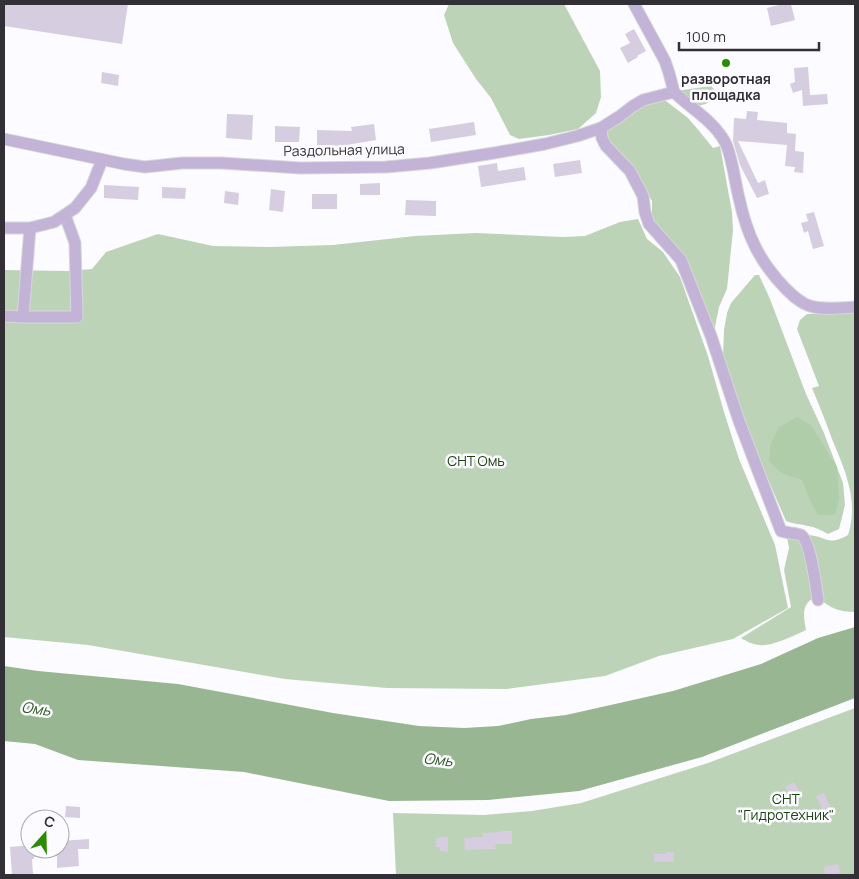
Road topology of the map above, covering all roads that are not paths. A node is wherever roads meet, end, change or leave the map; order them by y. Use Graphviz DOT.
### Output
graph roads {
  1 [pos="634,4"];
  2 [pos="674,92"];
  3 [pos="601,128"];
  4 [pos="4,139"];
  5 [pos="102,160"];
  6 [pos="65,215"];
  7 [pos="4,228"];
  8 [pos="30,228"];
  9 [pos="855,307"];
  10 [pos="4,316"];
  11 [pos="23,317"];
  12 [pos="818,600"];
  1 -- 2 [label="street"];
  2 -- 3 [label="street, Раздольная улица"];
  2 -- 9 [label="street"];
  3 -- 5 [label="street, Раздольная улица"];
  3 -- 12 [label="street"];
  4 -- 5 [label="street, Раздольная улица"];
  5 -- 6 [label="street"];
  6 -- 8 [label="street"];
  6 -- 11 [label="street"];
  7 -- 8 [label="street"];
  8 -- 11 [label="street"];
  10 -- 11 [label="street"];
}
